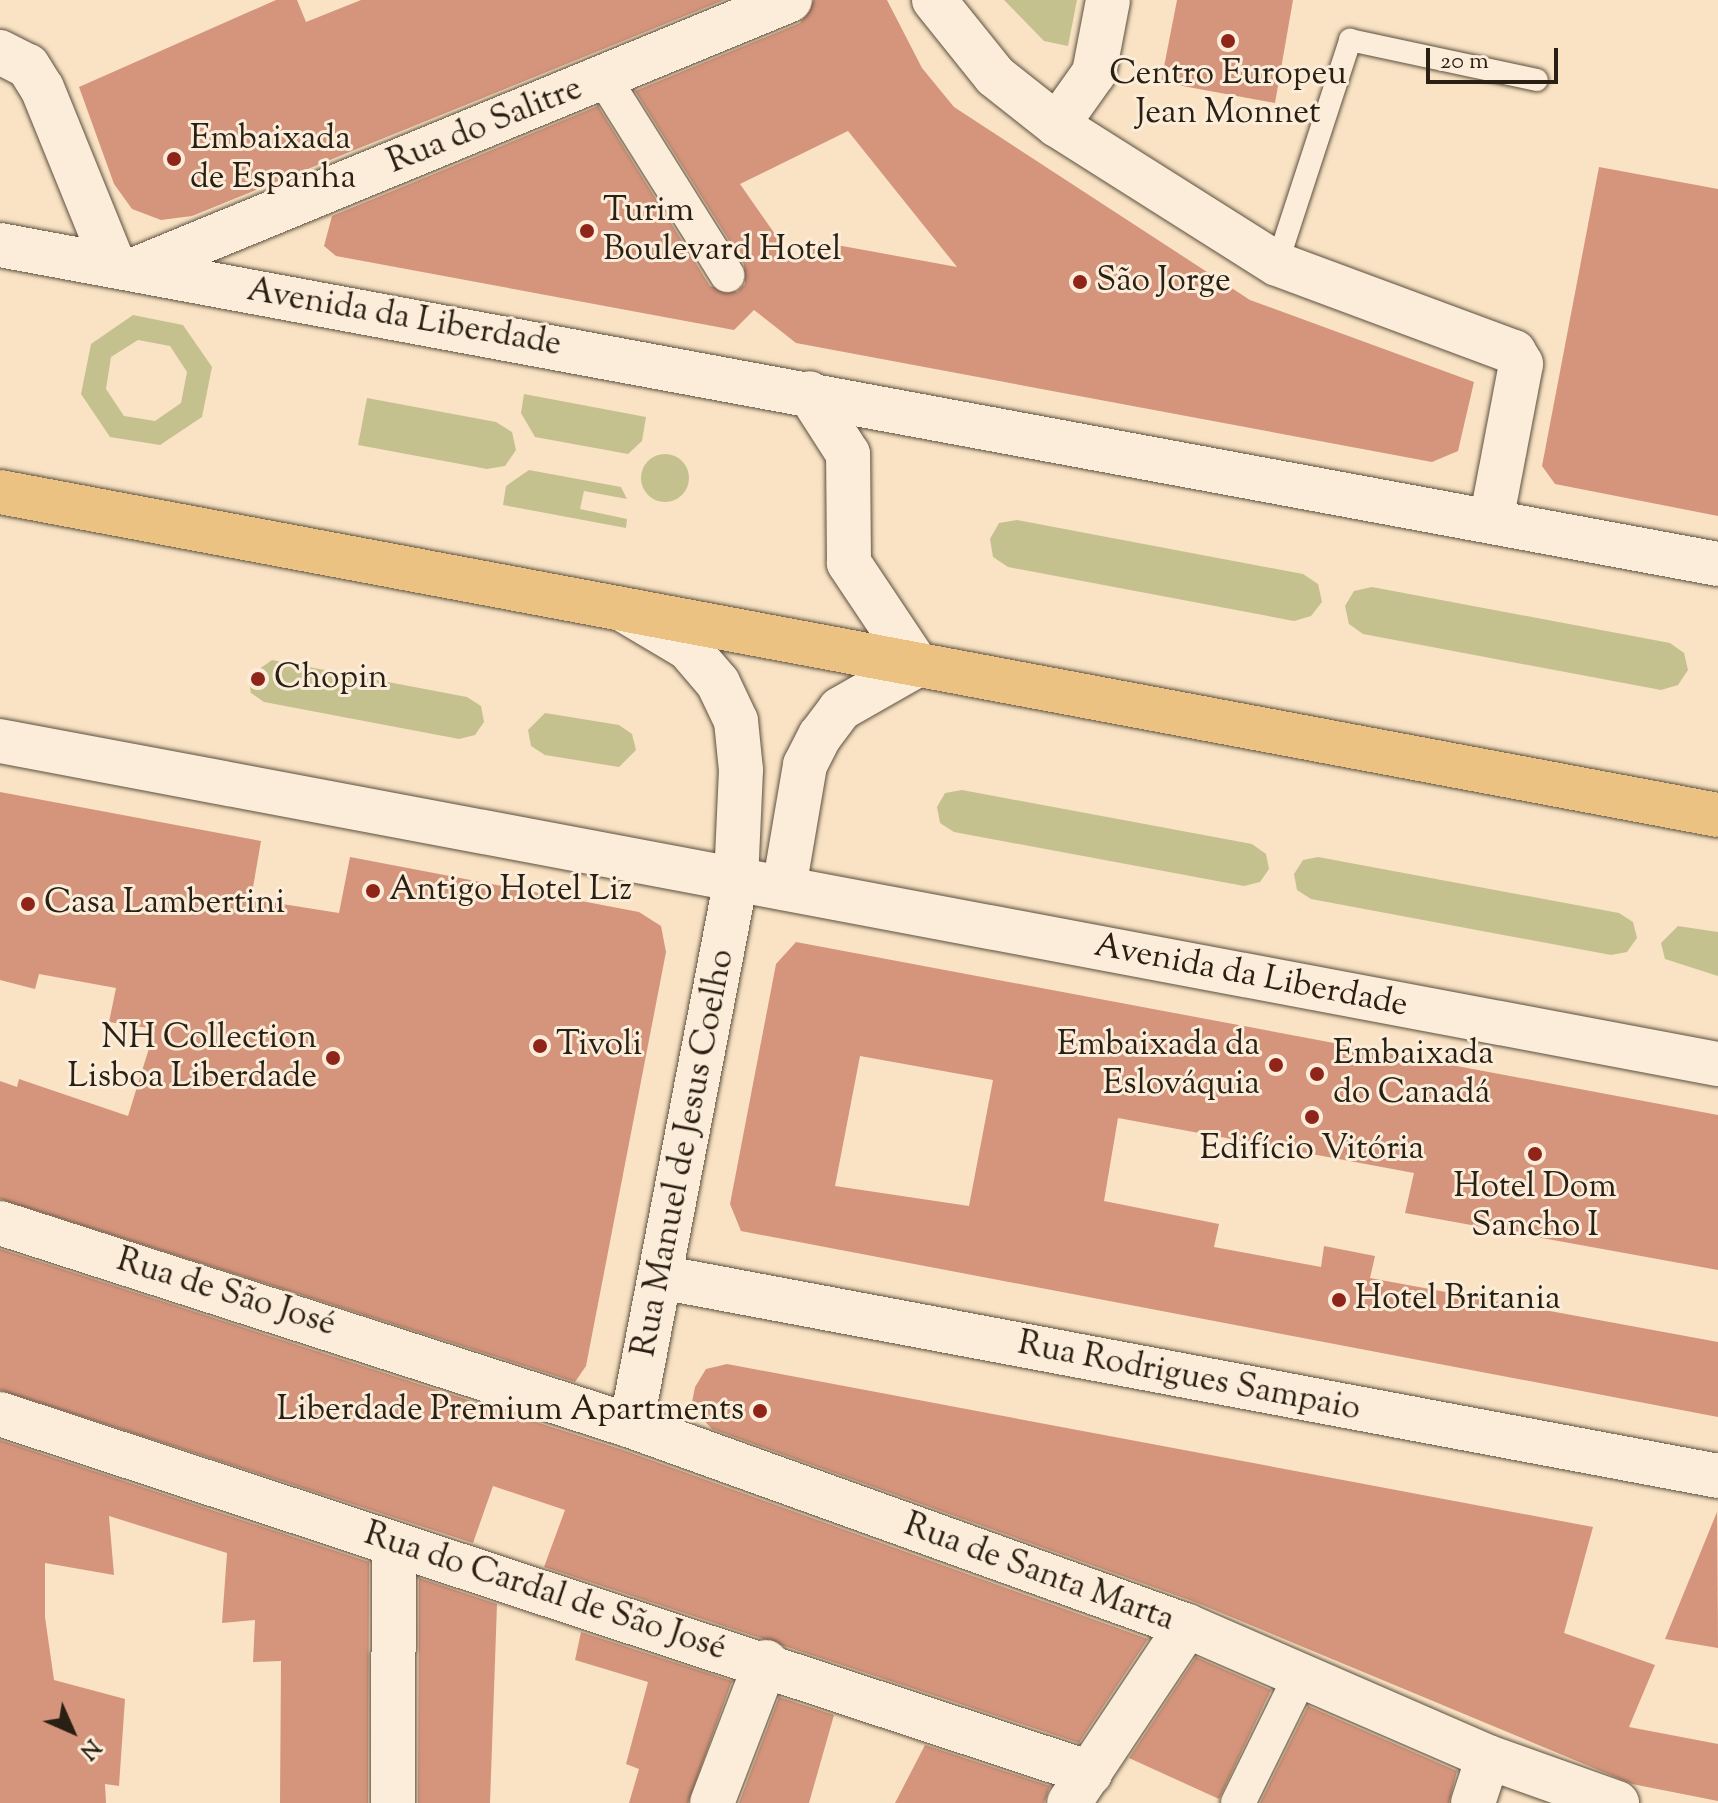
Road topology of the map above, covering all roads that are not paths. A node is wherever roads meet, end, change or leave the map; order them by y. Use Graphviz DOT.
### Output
graph roads {
  1 [pos="790,0"];
  2 [pos="934,0"];
  3 [pos="1108,0"];
  4 [pos="0,52"];
  5 [pos="603,77"];
  6 [pos="1537,80"];
  7 [pos="1057,125"];
  8 [pos="0,245"];
  9 [pos="1277,264"];
  10 [pos="125,267"];
  11 [pos="727,275"];
  12 [pos="809,393"];
  13 [pos="0,492"];
  14 [pos="1491,521"];
  15 [pos="1718,564"];
  16 [pos="623,609"];
  17 [pos="917,665"];
  18 [pos="0,741"];
  19 [pos="1718,815"];
  20 [pos="736,879"];
  21 [pos="784,888"];
  22 [pos="1718,1064"];
  23 [pos="0,1223"];
  24 [pos="660,1277"];
  25 [pos="453,1364"];
  26 [pos="0,1414"];
  27 [pos="631,1426"];
  28 [pos="1718,1476"];
  29 [pos="394,1544"];
  30 [pos="1187,1626"];
  31 [pos="766,1662"];
  32 [pos="1301,1675"];
  33 [pos="1488,1757"];
  34 [pos="1079,1788"];
  35 [pos="393,1803"];
  36 [pos="712,1803"];
  37 [pos="1238,1803"];
  38 [pos="1473,1803"];
  39 [pos="1617,1803"];
  1 -- 5 [label="street, Rua do Salitre"];
  2 -- 7 [label="street"];
  3 -- 7 [label="street"];
  4 -- 10 [label="street"];
  5 -- 10 [label="street, Rua do Salitre"];
  5 -- 11 [label="street"];
  6 -- 9 [label="lane"];
  7 -- 9 [label="street"];
  8 -- 10 [label="street, Avenida da Liberdade"];
  9 -- 14 [label="street"];
  10 -- 12 [label="street, Avenida da Liberdade"];
  12 -- 14 [label="street, Avenida da Liberdade"];
  12 -- 17 [label="street"];
  13 -- 16 [label="main road"];
  14 -- 15 [label="street, Avenida da Liberdade"];
  16 -- 17 [label="main road"];
  16 -- 20 [label="street"];
  17 -- 19 [label="main road"];
  17 -- 21 [label="street"];
  18 -- 20 [label="street, Avenida da Liberdade"];
  20 -- 21 [label="street, Avenida da Liberdade"];
  20 -- 24 [label="street, Rua Manuel de Jesus Coelho"];
  21 -- 22 [label="street, Avenida da Liberdade"];
  23 -- 25 [label="street, Rua de São José"];
  24 -- 27 [label="street, Rua Manuel de Jesus Coelho"];
  24 -- 28 [label="street, Rua Rodrigues Sampaio"];
  25 -- 27 [label="street, Rua de Santa Marta"];
  26 -- 29 [label="street, Rua do Cardal de São José"];
  27 -- 30 [label="street, Rua de Santa Marta"];
  29 -- 31 [label="street, Rua do Cardal de São José"];
  29 -- 35 [label="street"];
  30 -- 32 [label="street, Rua de Santa Marta"];
  30 -- 34 [label="street"];
  31 -- 34 [label="street, Rua do Cardal de São José"];
  31 -- 36 [label="street"];
  32 -- 33 [label="street, Rua de Santa Marta"];
  32 -- 37 [label="street"];
  33 -- 38 [label="street"];
  33 -- 39 [label="street, Rua de Santa Marta"];
}
